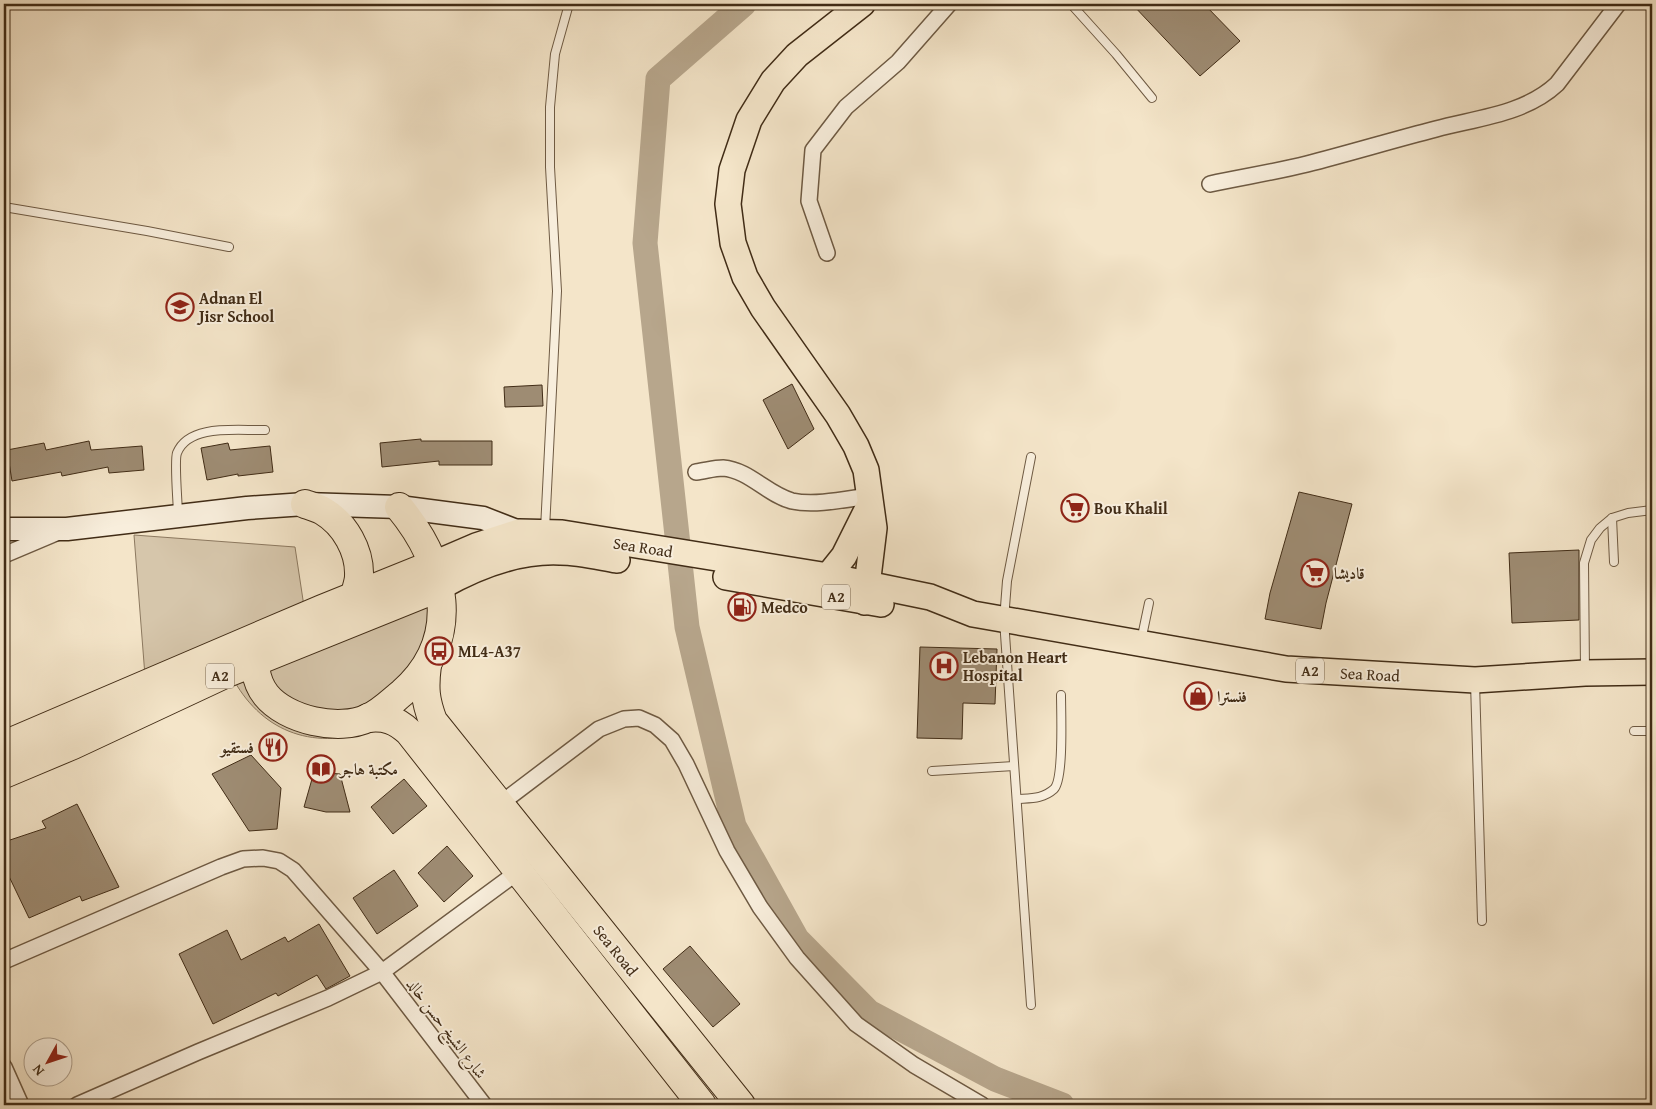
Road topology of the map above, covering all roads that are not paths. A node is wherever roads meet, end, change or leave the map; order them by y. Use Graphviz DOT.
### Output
graph roads {
  1 [pos="569,4"];
  2 [pos="862,4"];
  3 [pos="949,4"];
  4 [pos="1071,4"];
  5 [pos="1618,4"];
  6 [pos="1152,98"];
  7 [pos="1210,184"];
  8 [pos="4,207"];
  9 [pos="229,247"];
  10 [pos="827,253"];
  11 [pos="265,430"];
  12 [pos="1031,457"];
  13 [pos="696,472"];
  14 [pos="305,504"];
  15 [pos="399,507"];
  16 [pos="871,510"];
  17 [pos="1652,510"];
  18 [pos="178,516"];
  19 [pos="1612,518"];
  20 [pos="67,528"];
  21 [pos="4,529"];
  22 [pos="519,532"];
  23 [pos="545,532"];
  24 [pos="850,544"];
  25 [pos="4,555"];
  26 [pos="686,562"];
  27 [pos="1614,562"];
  28 [pos="802,572"];
  29 [pos="828,576"];
  30 [pos="426,580"];
  31 [pos="866,593"];
  32 [pos="910,593"];
  33 [pos="355,595"];
  34 [pos="1150,603"];
  35 [pos="973,614"];
  36 [pos="1004,620"];
  37 [pos="1141,643"];
  38 [pos="254,650"];
  39 [pos="427,666"];
  40 [pos="1652,672"];
  41 [pos="1586,673"];
  42 [pos="1475,680"];
  43 [pos="195,688"];
  44 [pos="266,695"];
  45 [pos="1061,695"];
  46 [pos="368,718"];
  47 [pos="63,719"];
  48 [pos="1652,731"];
  49 [pos="1634,732"];
  50 [pos="4,745"];
  51 [pos="73,745"];
  52 [pos="1014,766"];
  53 [pos="932,771"];
  54 [pos="4,774"];
  55 [pos="1017,799"];
  56 [pos="500,804"];
  57 [pos="519,871"];
  58 [pos="1482,921"];
  59 [pos="4,961"];
  60 [pos="382,972"];
  61 [pos="1031,1005"];
  62 [pos="4,1067"];
  63 [pos="21,1105"];
  64 [pos="77,1105"];
  65 [pos="484,1105"];
  66 [pos="702,1105"];
  67 [pos="741,1105"];
  68 [pos="982,1105"];
  1 -- 23 [label="lane"];
  2 -- 16 [label="main road"];
  3 -- 10 [label="street"];
  4 -- 6 [label="lane"];
  5 -- 7 [label="street"];
  8 -- 9 [label="lane"];
  11 -- 18 [label="lane"];
  12 -- 36 [label="lane"];
  13 -- 16 [label="street"];
  14 -- 15 [label="street"];
  14 -- 18 [label="street"];
  14 -- 33 [label="highway"];
  15 -- 22 [label="street"];
  15 -- 30 [label="highway, A2"];
  16 -- 24 [label="main road"];
  16 -- 31 [label="main road"];
  16 -- 32 [label="main road"];
  17 -- 19 [label="lane"];
  18 -- 20 [label="street"];
  19 -- 27 [label="lane"];
  19 -- 41 [label="lane"];
  20 -- 21 [label="street"];
  20 -- 25 [label="street"];
  22 -- 23 [label="main road, Sea Road / A2"];
  22 -- 30 [label="main road, Sea Road / A2"];
  23 -- 26 [label="main road, Sea Road / A2"];
  24 -- 28 [label="main road"];
  24 -- 29 [label="main road"];
  26 -- 28 [label="main road, Sea Road / A2"];
  26 -- 30 [label="main road, Sea Road / A2"];
  26 -- 31 [label="main road, Sea Road / A2"];
  28 -- 29 [label="main road, Sea Road / A2"];
  29 -- 31 [label="main road, Sea Road / A2"];
  30 -- 33 [label="highway, Sea Road / A2"];
  30 -- 38 [label="highway, A2"];
  30 -- 39 [label="highway, Sea Road / A2"];
  31 -- 32 [label="main road, Sea Road / A2"];
  31 -- 35 [label="main road, Sea Road / A2"];
  32 -- 35 [label="main road, Sea Road / A2"];
  33 -- 38 [label="highway, Sea Road / A2"];
  34 -- 37 [label="lane"];
  35 -- 36 [label="main road, Sea Road / A2"];
  36 -- 37 [label="main road, Sea Road / A2"];
  36 -- 52 [label="lane"];
  37 -- 42 [label="main road, Sea Road / A2"];
  38 -- 43 [label="highway, A2"];
  38 -- 44 [label="highway, Sea Road / A2"];
  38 -- 47 [label="highway, A2"];
  39 -- 46 [label="highway, Sea Road / A2"];
  39 -- 56 [label="highway, Sea Road"];
  40 -- 41 [label="main road, Sea Road / A2"];
  41 -- 42 [label="main road, Sea Road / A2"];
  42 -- 58 [label="lane"];
  43 -- 44 [label="highway"];
  43 -- 51 [label="highway, A2"];
  44 -- 46 [label="highway, Sea Road / A2"];
  45 -- 55 [label="lane"];
  46 -- 57 [label="highway, Sea Road"];
  47 -- 50 [label="highway, A2"];
  47 -- 51 [label="highway"];
  48 -- 49 [label="lane"];
  51 -- 54 [label="highway, A2"];
  52 -- 53 [label="lane"];
  52 -- 55 [label="lane"];
  55 -- 61 [label="lane"];
  56 -- 67 [label="highway, Sea Road"];
  56 -- 68 [label="street"];
  57 -- 60 [label="street"];
  57 -- 66 [label="highway, Sea Road"];
  59 -- 60 [label="street, شارع الشيخ حسن خالد"];
  60 -- 64 [label="street"];
  60 -- 65 [label="street, شارع الشيخ حسن خالد"];
  62 -- 63 [label="street"];
}
